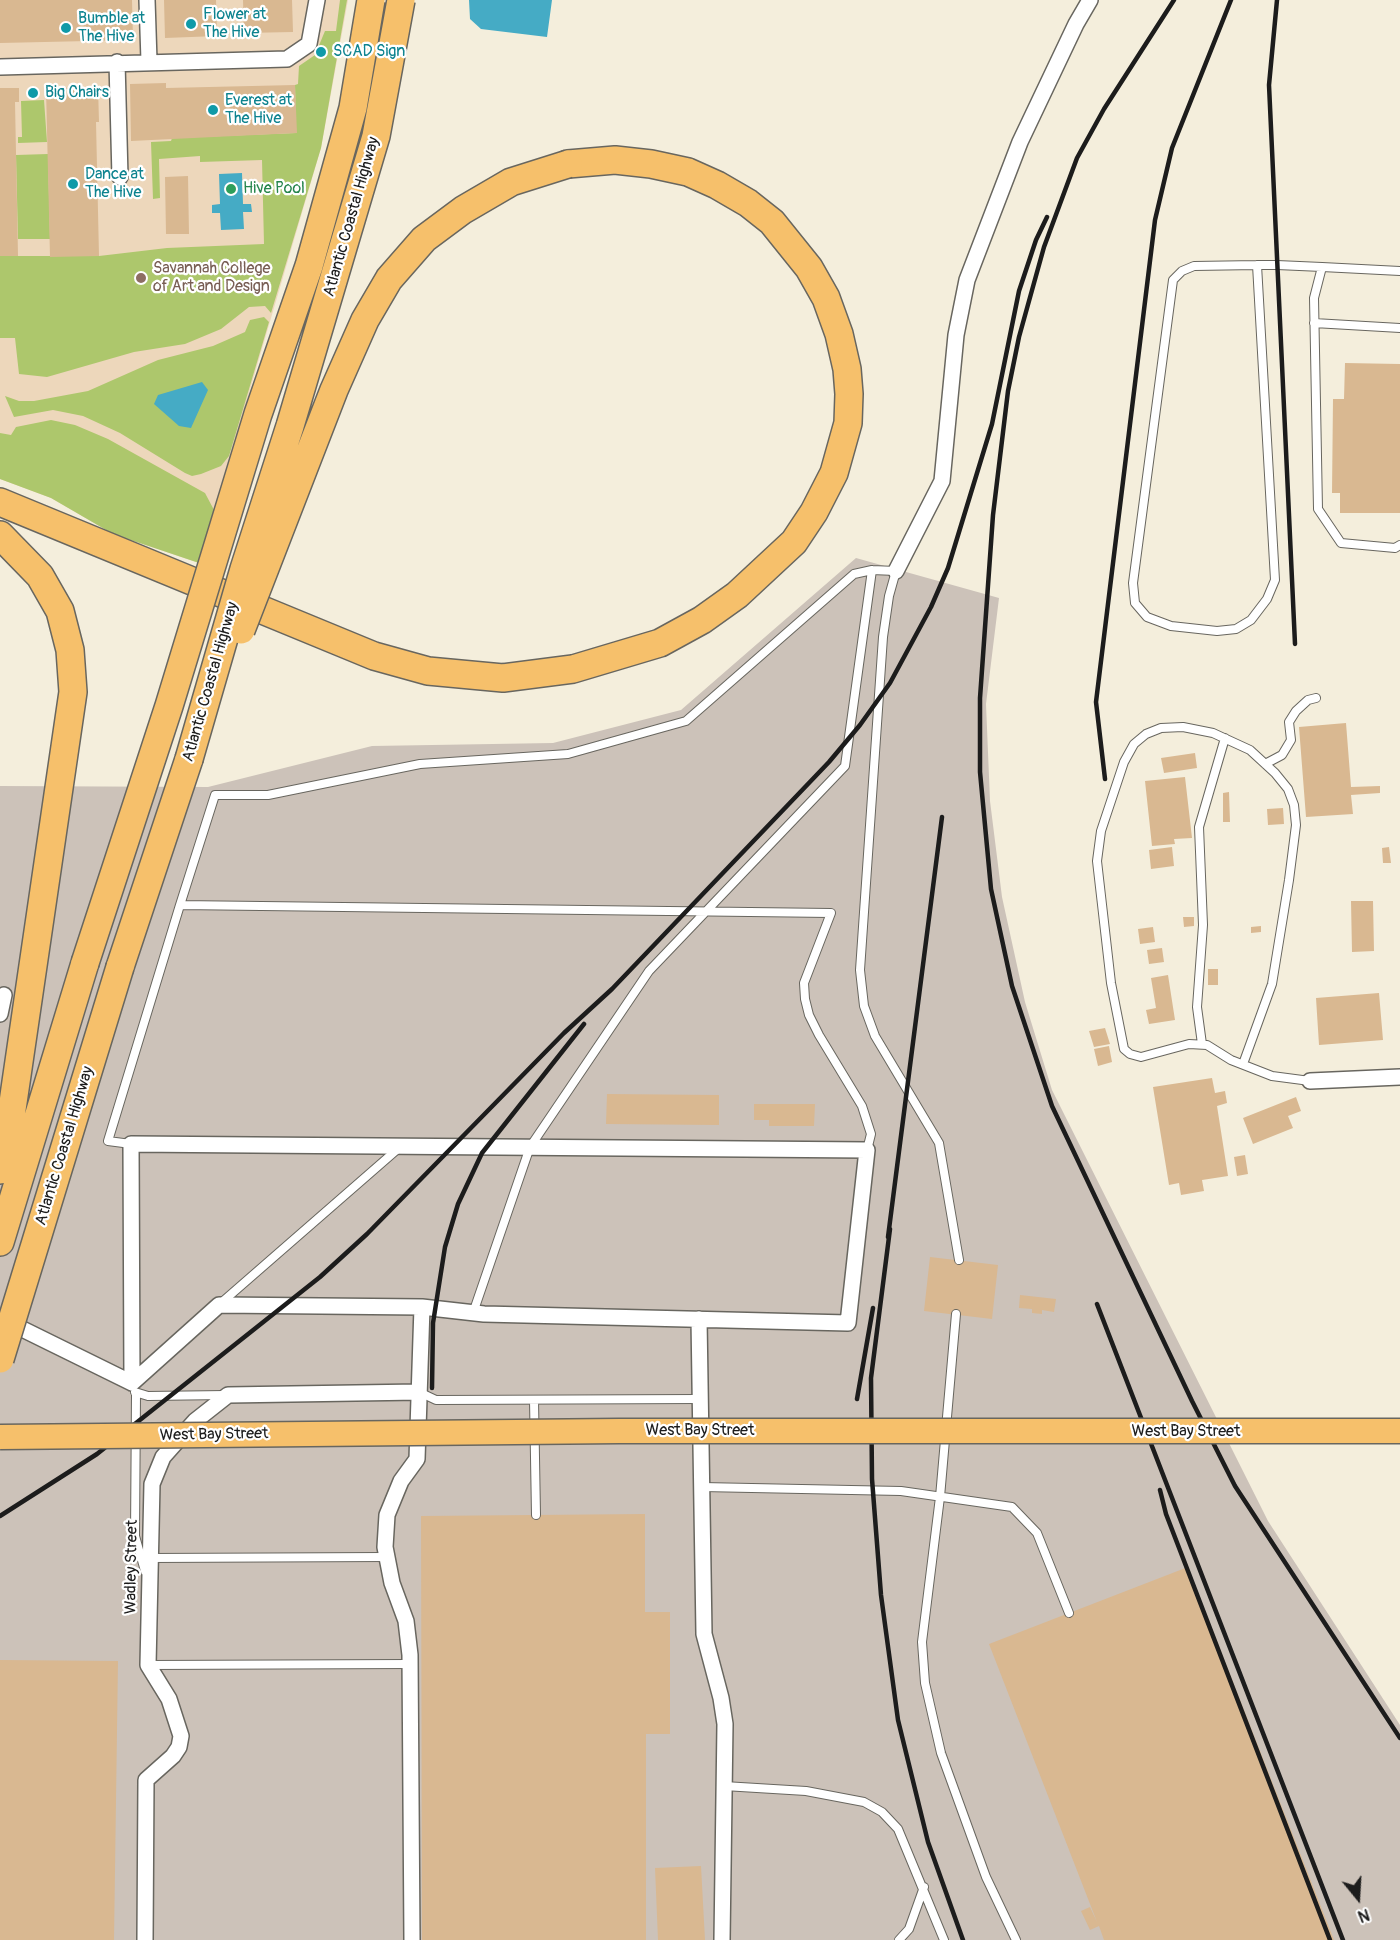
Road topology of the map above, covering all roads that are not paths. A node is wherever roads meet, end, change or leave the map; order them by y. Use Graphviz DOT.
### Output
graph roads {
  1 [pos="147,0"];
  2 [pos="317,0"];
  3 [pos="371,0"];
  4 [pos="401,0"];
  5 [pos="1090,0"];
  6 [pos="149,61"];
  7 [pos="117,62"];
  8 [pos="0,67"];
  9 [pos="120,177"];
  10 [pos="1257,265"];
  11 [pos="1322,267"];
  12 [pos="1400,271"];
  13 [pos="1314,323"];
  14 [pos="1400,328"];
  15 [pos="0,502"];
  16 [pos="0,535"];
  17 [pos="1400,545"];
  18 [pos="872,570"];
  19 [pos="896,571"];
  20 [pos="1316,698"];
  21 [pos="1225,738"];
  22 [pos="189,759"];
  23 [pos="1265,764"];
  24 [pos="180,905"];
  25 [pos="706,910"];
  26 [pos="4,994"];
  27 [pos="0,1014"];
  28 [pos="1202,1044"];
  29 [pos="1243,1064"];
  30 [pos="1400,1077"];
  31 [pos="1310,1081"];
  32 [pos="131,1144"];
  33 [pos="401,1146"];
  34 [pos="530,1147"];
  35 [pos="867,1150"];
  36 [pos="0,1170"];
  37 [pos="0,1242"];
  38 [pos="959,1260"];
  39 [pos="219,1305"];
  40 [pos="422,1307"];
  41 [pos="473,1313"];
  42 [pos="956,1314"];
  43 [pos="0,1318"];
  44 [pos="699,1319"];
  45 [pos="0,1359"];
  46 [pos="134,1388"];
  47 [pos="419,1392"];
  48 [pos="228,1395"];
  49 [pos="700,1399"];
  50 [pos="534,1400"];
  51 [pos="1400,1431"];
  52 [pos="0,1437"];
  53 [pos="702,1487"];
  54 [pos="940,1497"];
  55 [pos="536,1515"];
  56 [pos="387,1557"];
  57 [pos="150,1558"];
  58 [pos="150,1587"];
  59 [pos="1069,1613"];
  60 [pos="410,1664"];
  61 [pos="148,1665"];
  62 [pos="724,1786"];
  63 [pos="924,1887"];
  64 [pos="145,1940"];
  65 [pos="412,1940"];
  66 [pos="722,1940"];
  67 [pos="899,1940"];
  68 [pos="944,1940"];
  69 [pos="1016,1940"];
  1 -- 6 [label="street"];
  2 -- 6 [label="street"];
  3 -- 37 [label="highway, Atlantic Coastal Highway, bridge"];
  4 -- 22 [label="highway, Atlantic Coastal Highway, bridge"];
  5 -- 19 [label="street"];
  6 -- 7 [label="street"];
  7 -- 8 [label="street"];
  7 -- 9 [label="street"];
  10 -- 10 [label="lane"];
  10 -- 11 [label="lane"];
  11 -- 12 [label="lane"];
  11 -- 13 [label="lane"];
  13 -- 14 [label="lane"];
  13 -- 17 [label="lane"];
  15 -- 22 [label="highway, bridge"];
  16 -- 36 [label="highway"];
  18 -- 19 [label="lane"];
  18 -- 24 [label="lane"];
  18 -- 25 [label="lane"];
  19 -- 38 [label="lane"];
  20 -- 23 [label="lane"];
  21 -- 23 [label="lane"];
  21 -- 28 [label="lane"];
  21 -- 28 [label="lane"];
  22 -- 45 [label="highway, Atlantic Coastal Highway, bridge"];
  23 -- 29 [label="lane"];
  24 -- 25 [label="lane"];
  24 -- 32 [label="lane"];
  25 -- 34 [label="lane"];
  25 -- 35 [label="lane"];
  26 -- 27 [label="street"];
  28 -- 29 [label="lane"];
  29 -- 31 [label="lane"];
  30 -- 31 [label="street"];
  32 -- 33 [label="street"];
  32 -- 46 [label="street"];
  33 -- 34 [label="street"];
  33 -- 39 [label="lane"];
  34 -- 35 [label="street"];
  34 -- 41 [label="lane"];
  35 -- 44 [label="street"];
  39 -- 40 [label="street"];
  39 -- 46 [label="street"];
  40 -- 41 [label="street"];
  40 -- 47 [label="street"];
  41 -- 44 [label="street"];
  42 -- 54 [label="lane"];
  43 -- 46 [label="street"];
  44 -- 49 [label="street"];
  46 -- 48 [label="lane"];
  46 -- 58 [label="lane"];
  47 -- 48 [label="street"];
  47 -- 50 [label="lane"];
  47 -- 56 [label="street"];
  48 -- 57 [label="street, Wadley Street"];
  49 -- 50 [label="lane"];
  49 -- 53 [label="street"];
  50 -- 55 [label="lane"];
  51 -- 52 [label="main road, West Bay Street, bridge"];
  53 -- 54 [label="lane"];
  53 -- 62 [label="street"];
  54 -- 59 [label="lane"];
  54 -- 69 [label="lane"];
  56 -- 57 [label="lane"];
  56 -- 60 [label="street"];
  57 -- 58 [label="street, Wadley Street"];
  58 -- 61 [label="street, Wadley Street"];
  60 -- 61 [label="lane"];
  60 -- 65 [label="street"];
  61 -- 64 [label="street"];
  62 -- 63 [label="lane"];
  62 -- 66 [label="street"];
  63 -- 67 [label="lane"];
  63 -- 68 [label="lane"];
}
